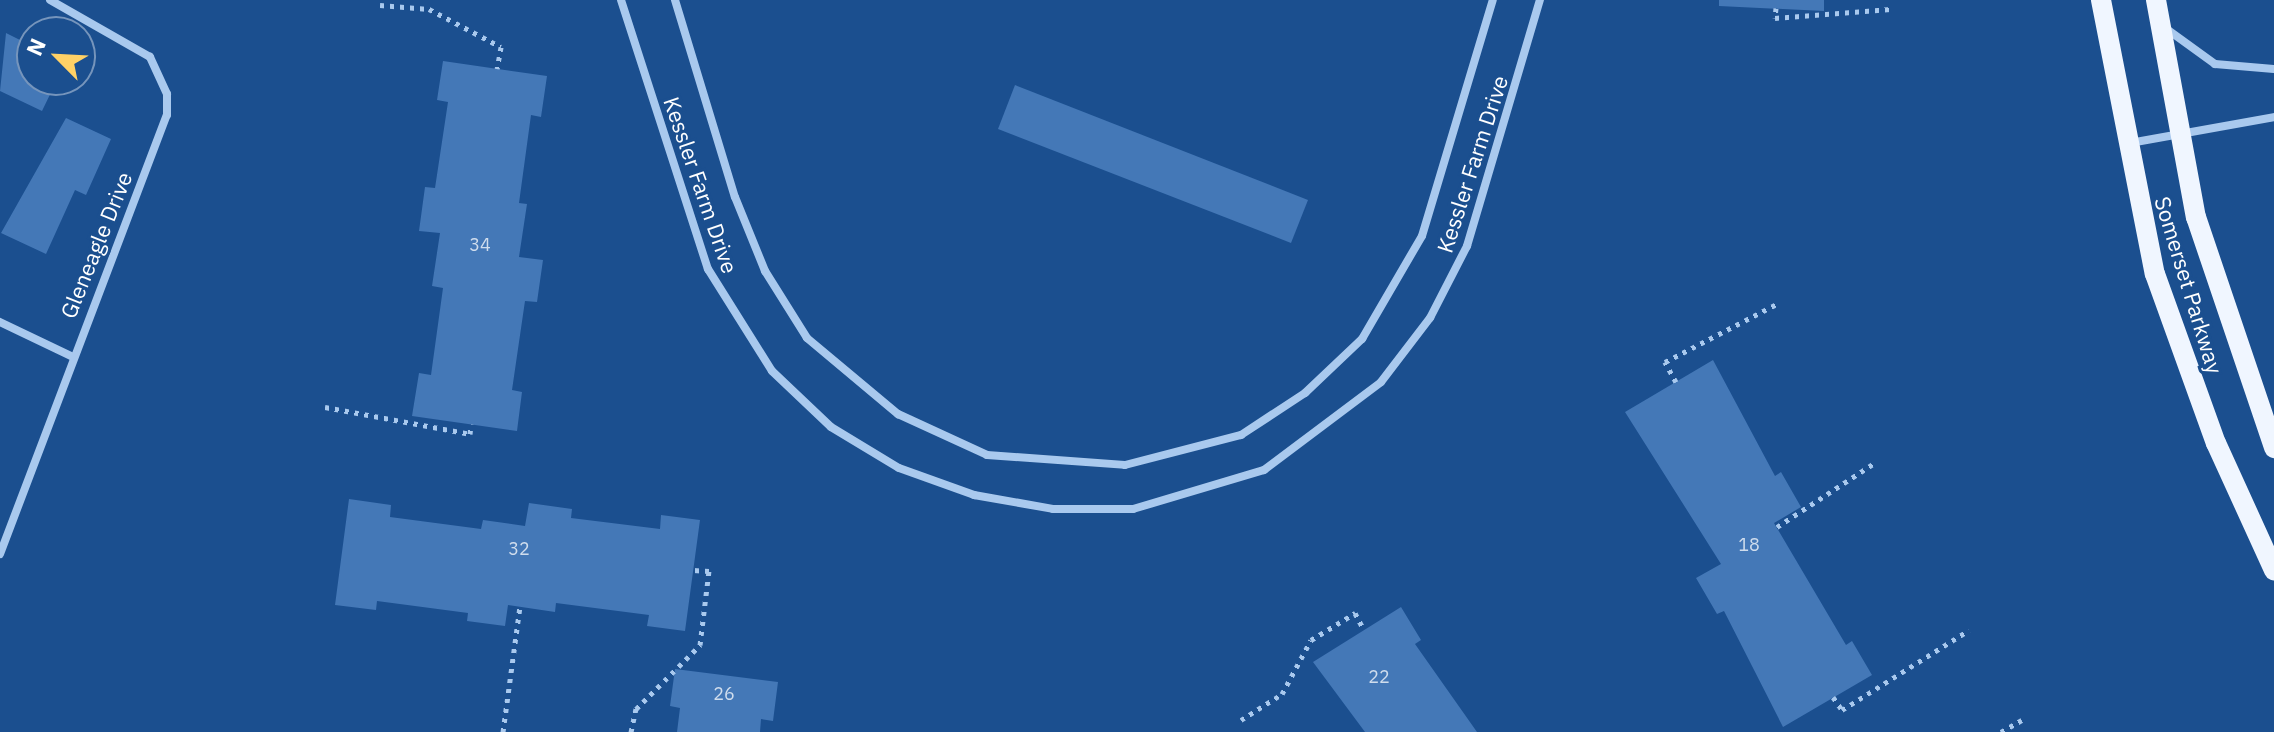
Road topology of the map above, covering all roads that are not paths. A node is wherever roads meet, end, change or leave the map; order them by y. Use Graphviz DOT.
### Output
graph roads {
  1 [pos="50,0"];
  2 [pos="621,0"];
  3 [pos="675,0"];
  4 [pos="1493,0"];
  5 [pos="1540,0"];
  6 [pos="2101,0"];
  7 [pos="2156,4"];
  8 [pos="2274,69"];
  9 [pos="2274,117"];
  10 [pos="2177,135"];
  11 [pos="2125,143"];
  12 [pos="0,322"];
  13 [pos="71,356"];
  14 [pos="2274,448"];
  15 [pos="0,554"];
  16 [pos="2274,570"];
  1 -- 13 [label="street, Gleneagle Drive"];
  2 -- 5 [label="street, Kessler Farm Drive"];
  3 -- 4 [label="street, Kessler Farm Drive"];
  6 -- 11 [label="main road, Somerset Parkway"];
  7 -- 8 [label="street"];
  7 -- 10 [label="main road, Somerset Parkway"];
  9 -- 10 [label="street"];
  10 -- 11 [label="street"];
  10 -- 14 [label="main road, Somerset Parkway"];
  11 -- 16 [label="main road, Somerset Parkway"];
  12 -- 13 [label="street"];
  13 -- 15 [label="street, Gleneagle Drive"];
}
